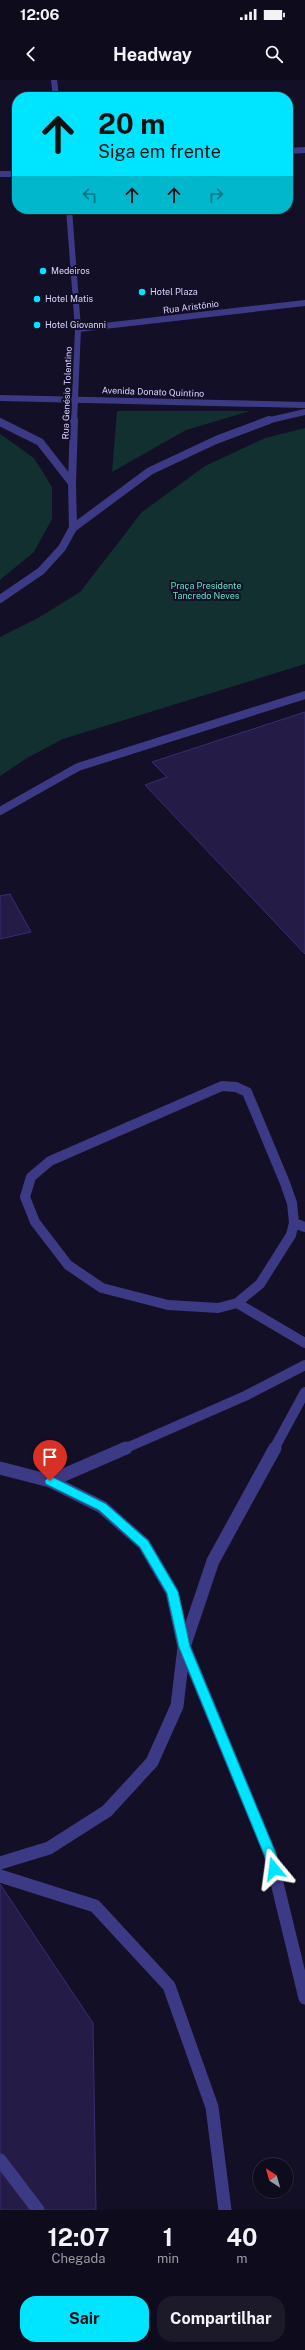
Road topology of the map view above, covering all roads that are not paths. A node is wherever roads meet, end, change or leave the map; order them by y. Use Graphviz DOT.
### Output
graph roads {
  1 [pos="54,80"];
  2 [pos="55,92"];
  3 [pos="305,150"];
  4 [pos="293,151"];
  5 [pos="0,174"];
  6 [pos="12,174"];
  7 [pos="69,214"];
  8 [pos="305,303"];
  9 [pos="78,329"];
  10 [pos="0,398"];
  11 [pos="75,399"];
  12 [pos="305,405"];
  13 [pos="305,412"];
  14 [pos="0,422"];
  15 [pos="72,483"];
  16 [pos="73,528"];
  17 [pos="0,598"];
  18 [pos="305,695"];
  19 [pos="0,811"];
  20 [pos="294,1223"];
  21 [pos="305,1227"];
  22 [pos="237,1303"];
  23 [pos="305,1343"];
  24 [pos="305,1365"];
  25 [pos="305,1392"];
  26 [pos="1,1468"];
  27 [pos="50,1481"];
  28 [pos="184,1647"];
  29 [pos="0,1864"];
  30 [pos="0,1876"];
  31 [pos="305,1998"];
  32 [pos="0,2160"];
  33 [pos="38,2210"];
  34 [pos="225,2210"];
  1 -- 2 [label="street"];
  3 -- 4 [label="street"];
  5 -- 6 [label="street"];
  7 -- 9 [label="street, Rua Genésio Tolentino"];
  8 -- 9 [label="street, Rua Aristônio"];
  9 -- 11 [label="street, Rua Genésio Tolentino"];
  10 -- 11 [label="street, Avenida Donato Quintino"];
  11 -- 12 [label="street, Avenida Donato Quintino"];
  11 -- 15 [label="street, Rua Genésio Tolentino"];
  13 -- 16 [label="street"];
  14 -- 15 [label="street"];
  15 -- 16 [label="street"];
  16 -- 17 [label="street"];
  18 -- 19 [label="street"];
  20 -- 21 [label="street"];
  20 -- 22 [label="street"];
  20 -- 22 [label="street"];
  22 -- 23 [label="street"];
  24 -- 27 [label="street"];
  25 -- 28 [label="street"];
  26 -- 27 [label="street"];
  27 -- 28 [label="street"];
  28 -- 29 [label="street"];
  28 -- 31 [label="street"];
  30 -- 34 [label="street"];
  32 -- 33 [label="street"];
}
